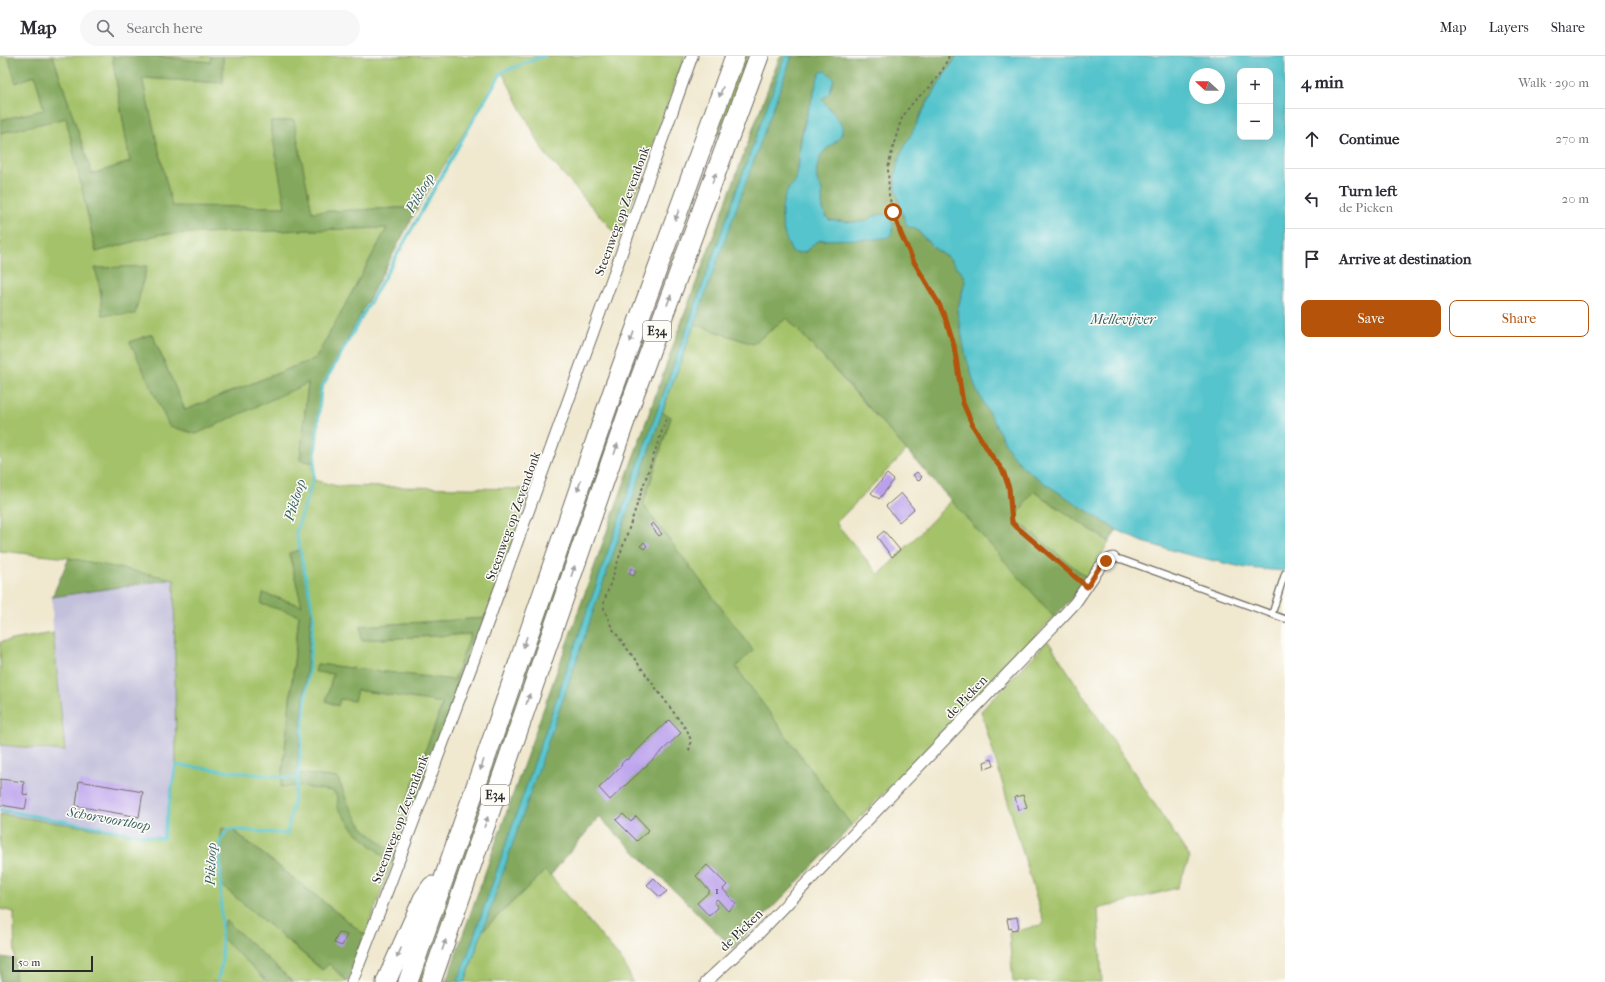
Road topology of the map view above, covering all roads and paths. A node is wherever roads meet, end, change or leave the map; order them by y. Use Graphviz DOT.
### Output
graph roads {
  1 [pos="692,56"];
  2 [pos="735,56"];
  3 [pos="759,56"];
  4 [pos="949,56"];
  5 [pos="666,419"];
  6 [pos="1114,558"];
  7 [pos="1285,573"];
  8 [pos="1087,587"];
  9 [pos="1272,614"];
  10 [pos="1285,619"];
  11 [pos="688,752"];
  12 [pos="445,872"];
  13 [pos="352,982"];
  14 [pos="386,982"];
  15 [pos="408,982"];
  16 [pos="431,982"];
  17 [pos="706,982"];
  1 -- 13 [label="street, Steenweg op Zevendonk"];
  2 -- 12 [label="highway, E34, one-way"];
  16 -- 3 [label="highway, E34, one-way"];
  4 -- 8 [label="path"];
  5 -- 11 [label="path"];
  6 -- 8 [label="street, de Picken"];
  6 -- 9 [label="lane, de Picken"];
  7 -- 9 [label="lane"];
  8 -- 17 [label="street, de Picken"];
  9 -- 10 [label="lane, de Picken"];
  12 -- 14 [label="highway, one-way"];
  12 -- 15 [label="highway, E34"];
}
